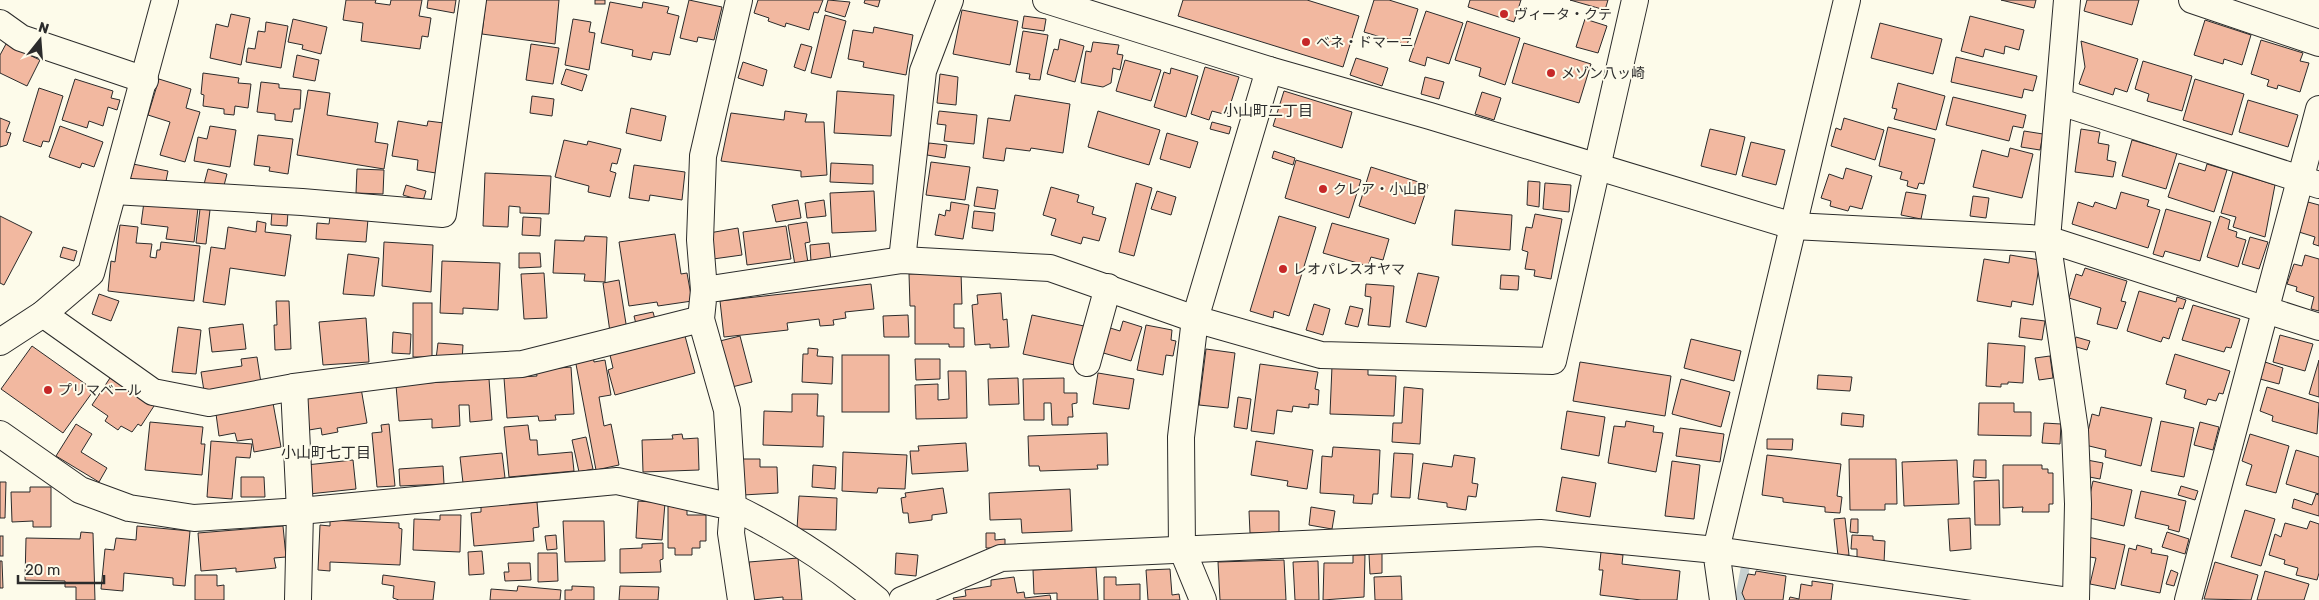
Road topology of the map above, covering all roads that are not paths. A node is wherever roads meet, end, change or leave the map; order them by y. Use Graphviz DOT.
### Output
graph roads {
  1 [pos="165,0"];
  2 [pos="473,0"];
  3 [pos="739,0"];
  4 [pos="950,0"];
  5 [pos="1046,0"];
  6 [pos="1635,0"];
  7 [pos="1847,0"];
  8 [pos="2067,0"];
  9 [pos="2192,0"];
  10 [pos="0,23"];
  11 [pos="2319,44"];
  12 [pos="1269,70"];
  13 [pos="145,80"];
  14 [pos="2060,102"];
  15 [pos="2319,109"];
  16 [pos="1596,167"];
  17 [pos="2309,182"];
  18 [pos="114,191"];
  19 [pos="1793,226"];
  20 [pos="2047,239"];
  21 [pos="902,260"];
  22 [pos="1108,287"];
  23 [pos="704,290"];
  24 [pos="2266,309"];
  25 [pos="43,314"];
  26 [pos="702,319"];
  27 [pos="1195,320"];
  28 [pos="2319,327"];
  29 [pos="0,342"];
  30 [pos="1087,363"];
  31 [pos="294,387"];
  32 [pos="0,434"];
  33 [pos="733,507"];
  34 [pos="300,511"];
  35 [pos="1182,549"];
  36 [pos="1716,550"];
  37 [pos="298,600"];
  38 [pos="742,600"];
  39 [pos="877,600"];
  40 [pos="902,600"];
  41 [pos="1203,600"];
  42 [pos="1723,600"];
  43 [pos="2062,600"];
  44 [pos="2076,600"];
  45 [pos="2188,600"];
  1 -- 13 [label="street"];
  2 -- 18 [label="street"];
  3 -- 23 [label="street"];
  4 -- 21 [label="street"];
  5 -- 12 [label="street"];
  6 -- 16 [label="street"];
  7 -- 19 [label="street"];
  8 -- 14 [label="street"];
  9 -- 11 [label="street"];
  10 -- 13 [label="street"];
  12 -- 16 [label="street"];
  12 -- 27 [label="street"];
  13 -- 18 [label="street"];
  14 -- 17 [label="street"];
  14 -- 20 [label="street"];
  15 -- 17 [label="street"];
  16 -- 19 [label="street"];
  16 -- 27 [label="street"];
  17 -- 24 [label="street"];
  18 -- 25 [label="street"];
  19 -- 20 [label="street"];
  19 -- 36 [label="street"];
  20 -- 24 [label="street"];
  20 -- 44 [label="street"];
  21 -- 22 [label="street"];
  21 -- 23 [label="street"];
  22 -- 27 [label="street"];
  22 -- 30 [label="street"];
  23 -- 26 [label="street"];
  24 -- 28 [label="street"];
  24 -- 45 [label="street"];
  25 -- 29 [label="street"];
  25 -- 31 [label="street"];
  26 -- 31 [label="street"];
  26 -- 33 [label="street"];
  27 -- 35 [label="street"];
  31 -- 34 [label="street"];
  32 -- 34 [label="street"];
  33 -- 34 [label="street"];
  33 -- 38 [label="street"];
  33 -- 39 [label="street"];
  34 -- 37 [label="street"];
  35 -- 36 [label="street"];
  35 -- 40 [label="street"];
  35 -- 41 [label="street"];
  36 -- 42 [label="street"];
  36 -- 43 [label="street"];
}
